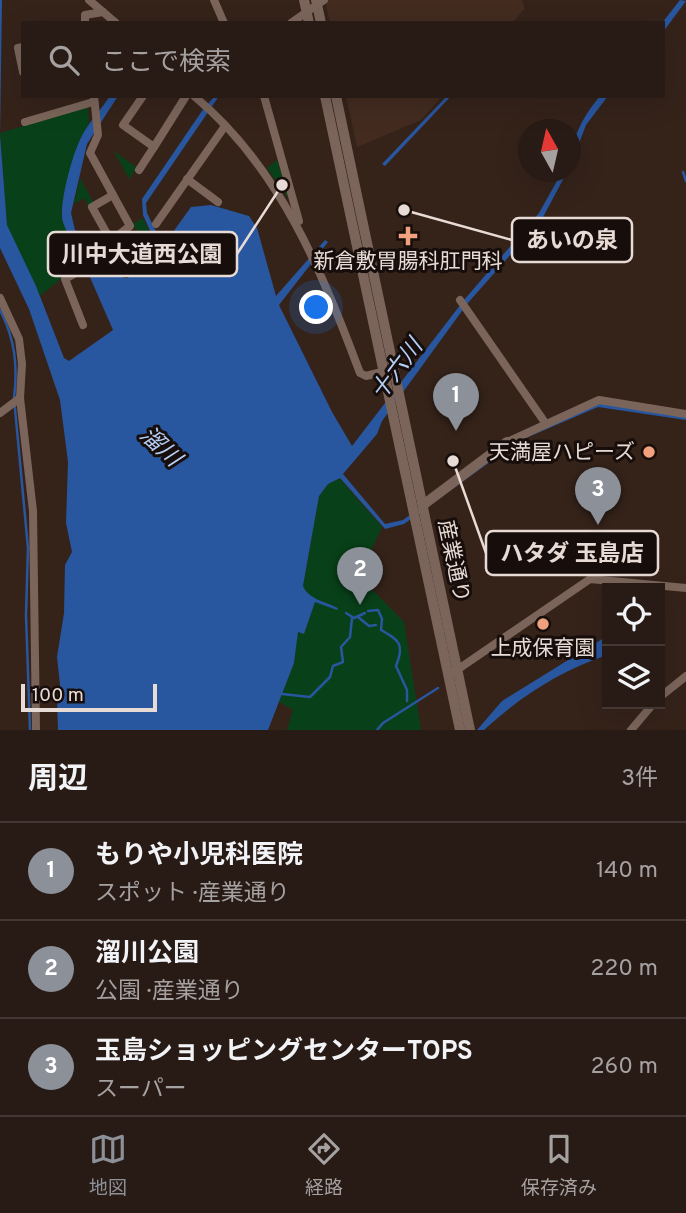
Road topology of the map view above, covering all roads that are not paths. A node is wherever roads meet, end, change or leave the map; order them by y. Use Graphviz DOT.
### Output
graph roads {
  1 [pos="89,0"];
  2 [pos="214,0"];
  3 [pos="319,2"];
  4 [pos="307,11"];
  5 [pos="103,12"];
  6 [pos="85,21"];
  7 [pos="114,21"];
  8 [pos="223,21"];
  9 [pos="321,21"];
  10 [pos="21,47"];
  11 [pos="21,62"];
  12 [pos="142,98"];
  13 [pos="185,98"];
  14 [pos="265,98"];
  15 [pos="325,98"];
  16 [pos="336,98"];
  17 [pos="94,99"];
  18 [pos="197,99"];
  19 [pos="25,122"];
  20 [pos="225,126"];
  21 [pos="154,147"];
  22 [pos="139,170"];
  23 [pos="187,179"];
  24 [pos="113,195"];
  25 [pos="218,202"];
  26 [pos="156,224"];
  27 [pos="302,235"];
  28 [pos="113,239"];
  29 [pos="130,253"];
  30 [pos="0,298"];
  31 [pos="463,304"];
  32 [pos="83,325"];
  33 [pos="388,371"];
  34 [pos="20,398"];
  35 [pos="0,413"];
  36 [pos="686,414"];
  37 [pos="546,424"];
  38 [pos="507,442"];
  39 [pos="422,505"];
  40 [pos="686,587"];
  41 [pos="453,672"];
  42 [pos="686,676"];
  43 [pos="665,693"];
  44 [pos="649,709"];
  45 [pos="36,730"];
  46 [pos="460,730"];
  47 [pos="471,730"];
  48 [pos="631,730"];
  1 -- 5 [label="street"];
  2 -- 8 [label="street"];
  3 -- 4 [label="street"];
  3 -- 9 [label="street"];
  5 -- 6 [label="street"];
  5 -- 7 [label="street"];
  10 -- 11 [label="street"];
  12 -- 21 [label="street"];
  13 -- 21 [label="street"];
  14 -- 27 [label="street"];
  15 -- 33 [label="street"];
  16 -- 33 [label="street"];
  17 -- 19 [label="street"];
  17 -- 24 [label="street"];
  18 -- 20 [label="street"];
  20 -- 23 [label="street"];
  20 -- 27 [label="street"];
  21 -- 22 [label="street"];
  23 -- 25 [label="street"];
  23 -- 26 [label="street"];
  24 -- 28 [label="street"];
  24 -- 28 [label="street"];
  27 -- 33 [label="street"];
  28 -- 29 [label="street"];
  28 -- 32 [label="street"];
  30 -- 34 [label="street"];
  31 -- 37 [label="street"];
  33 -- 39 [label="street, 産業通り"];
  33 -- 41 [label="street, 産業通り"];
  34 -- 35 [label="street"];
  34 -- 45 [label="street"];
  36 -- 37 [label="street"];
  37 -- 38 [label="street"];
  38 -- 39 [label="street"];
  39 -- 41 [label="street, 産業通り"];
  40 -- 41 [label="street"];
  41 -- 46 [label="street, 産業通り"];
  41 -- 47 [label="street, 産業通り"];
  42 -- 43 [label="street"];
  44 -- 48 [label="street"];
}
